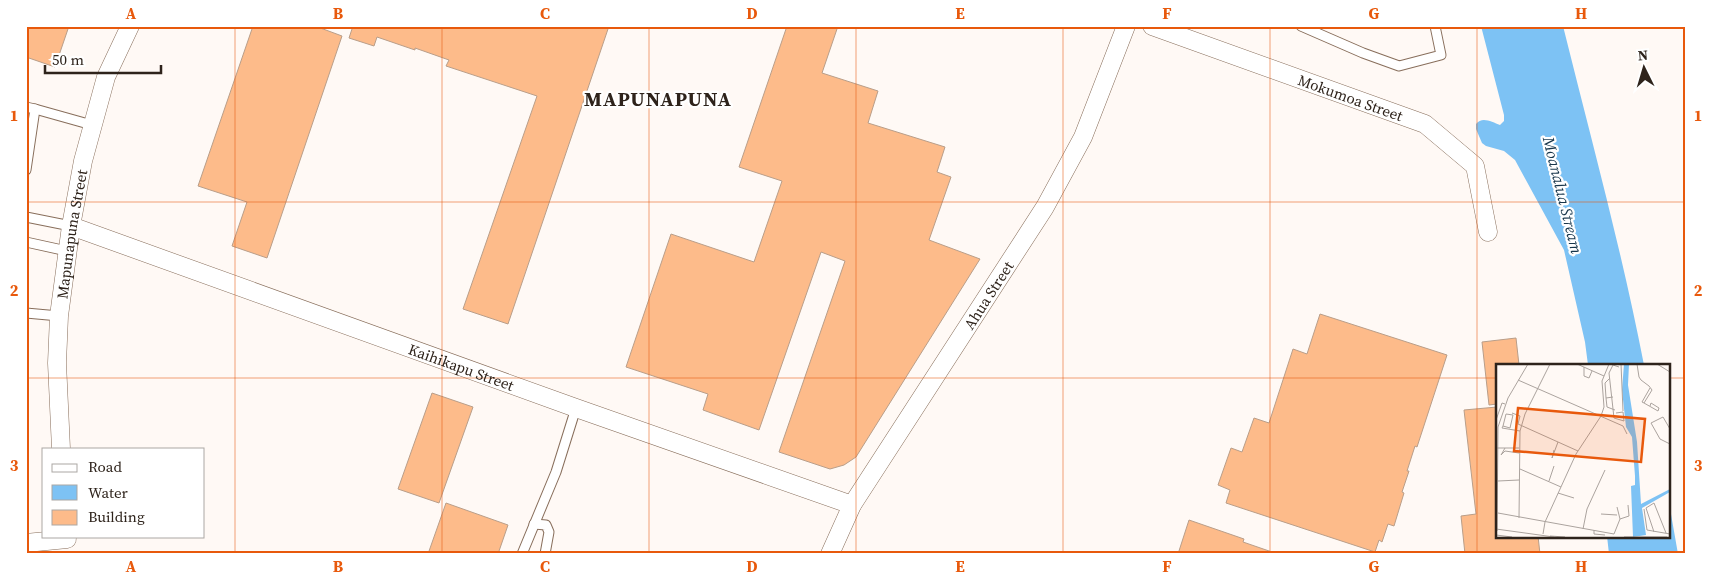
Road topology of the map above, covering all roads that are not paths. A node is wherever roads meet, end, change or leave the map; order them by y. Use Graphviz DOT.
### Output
graph roads {
  1 [pos="130,26"];
  2 [pos="1126,26"];
  3 [pos="1152,26"];
  4 [pos="1301,26"];
  5 [pos="1434,26"];
  6 [pos="30,108"];
  7 [pos="92,125"];
  8 [pos="26,170"];
  9 [pos="26,217"];
  10 [pos="70,226"];
  11 [pos="1488,232"];
  12 [pos="26,242"];
  13 [pos="67,251"];
  14 [pos="26,313"];
  15 [pos="59,316"];
  16 [pos="576,408"];
  17 [pos="61,448"];
  18 [pos="852,505"];
  19 [pos="534,524"];
  20 [pos="26,543"];
  21 [pos="68,543"];
  22 [pos="522,554"];
  23 [pos="545,554"];
  24 [pos="830,554"];
  1 -- 7 [label="street, Mapunapuna Street"];
  2 -- 18 [label="street, Ahua Street"];
  3 -- 11 [label="street, Mokumoa Street"];
  4 -- 5 [label="lane"];
  6 -- 7 [label="lane"];
  6 -- 8 [label="lane"];
  7 -- 10 [label="street, Mapunapuna Street"];
  9 -- 10 [label="lane"];
  10 -- 13 [label="street, Mapunapuna Street"];
  10 -- 16 [label="street, Kaihikapu Street"];
  12 -- 13 [label="lane"];
  13 -- 15 [label="street, Mapunapuna Street"];
  14 -- 15 [label="lane"];
  15 -- 17 [label="street, Mapunapuna Street"];
  16 -- 18 [label="street, Kaihikapu Street"];
  16 -- 19 [label="lane"];
  18 -- 24 [label="street, Ahua Street"];
  19 -- 22 [label="lane"];
  19 -- 23 [label="lane"];
  20 -- 21 [label="street"];
}
